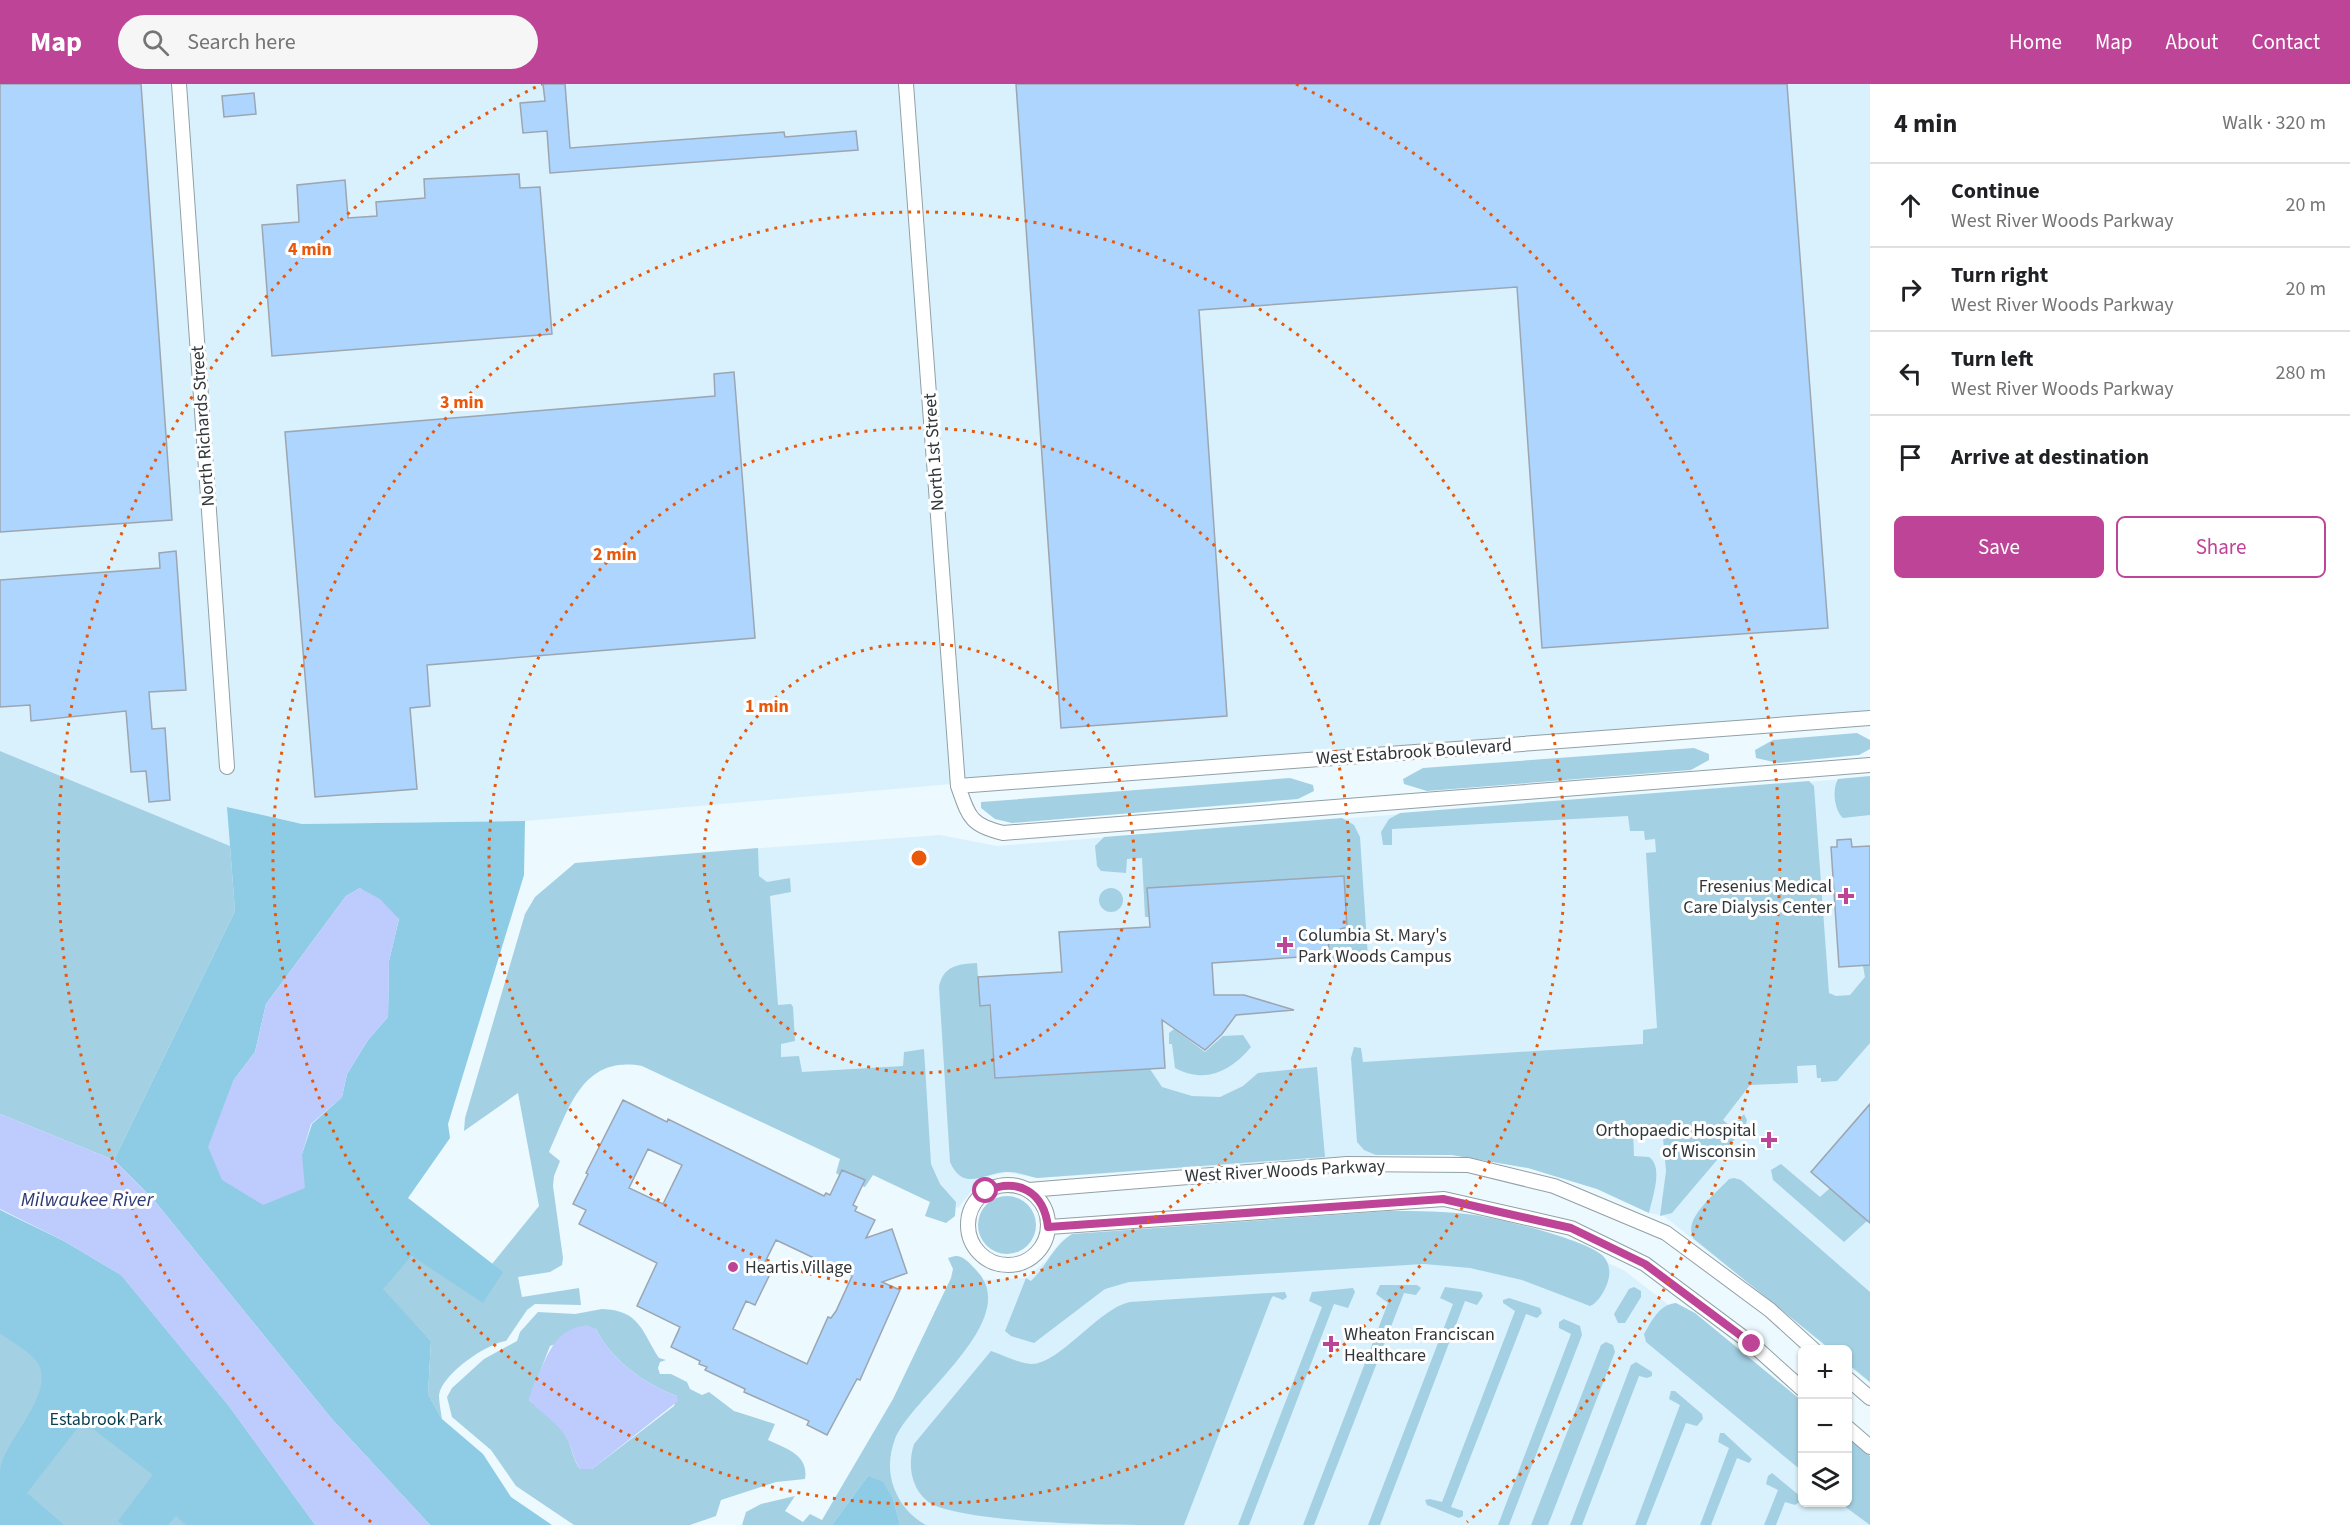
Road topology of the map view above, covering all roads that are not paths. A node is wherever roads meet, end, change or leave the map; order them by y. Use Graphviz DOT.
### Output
graph roads {
  1 [pos="179,84"];
  2 [pos="906,84"];
  3 [pos="1870,718"];
  4 [pos="1870,765"];
  5 [pos="227,767"];
  6 [pos="958,786"];
  7 [pos="1029,1190"];
  8 [pos="1048,1227"];
  9 [pos="1808,1345"];
  10 [pos="1852,1382"];
  11 [pos="1798,1385"];
  12 [pos="1870,1398"];
  13 [pos="1852,1431"];
  14 [pos="1870,1447"];
  1 -- 5 [label="street, North Richards Street"];
  2 -- 6 [label="street, North 1st Street"];
  3 -- 6 [label="street, West Estabrook Boulevard"];
  4 -- 6 [label="street, North 1st Street"];
  7 -- 8 [label="street"];
  7 -- 8 [label="street, West River Woods Parkway"];
  7 -- 9 [label="street, West River Woods Parkway"];
  8 -- 11 [label="street, West River Woods Parkway"];
  10 -- 12 [label="street"];
  13 -- 14 [label="street"];
}
